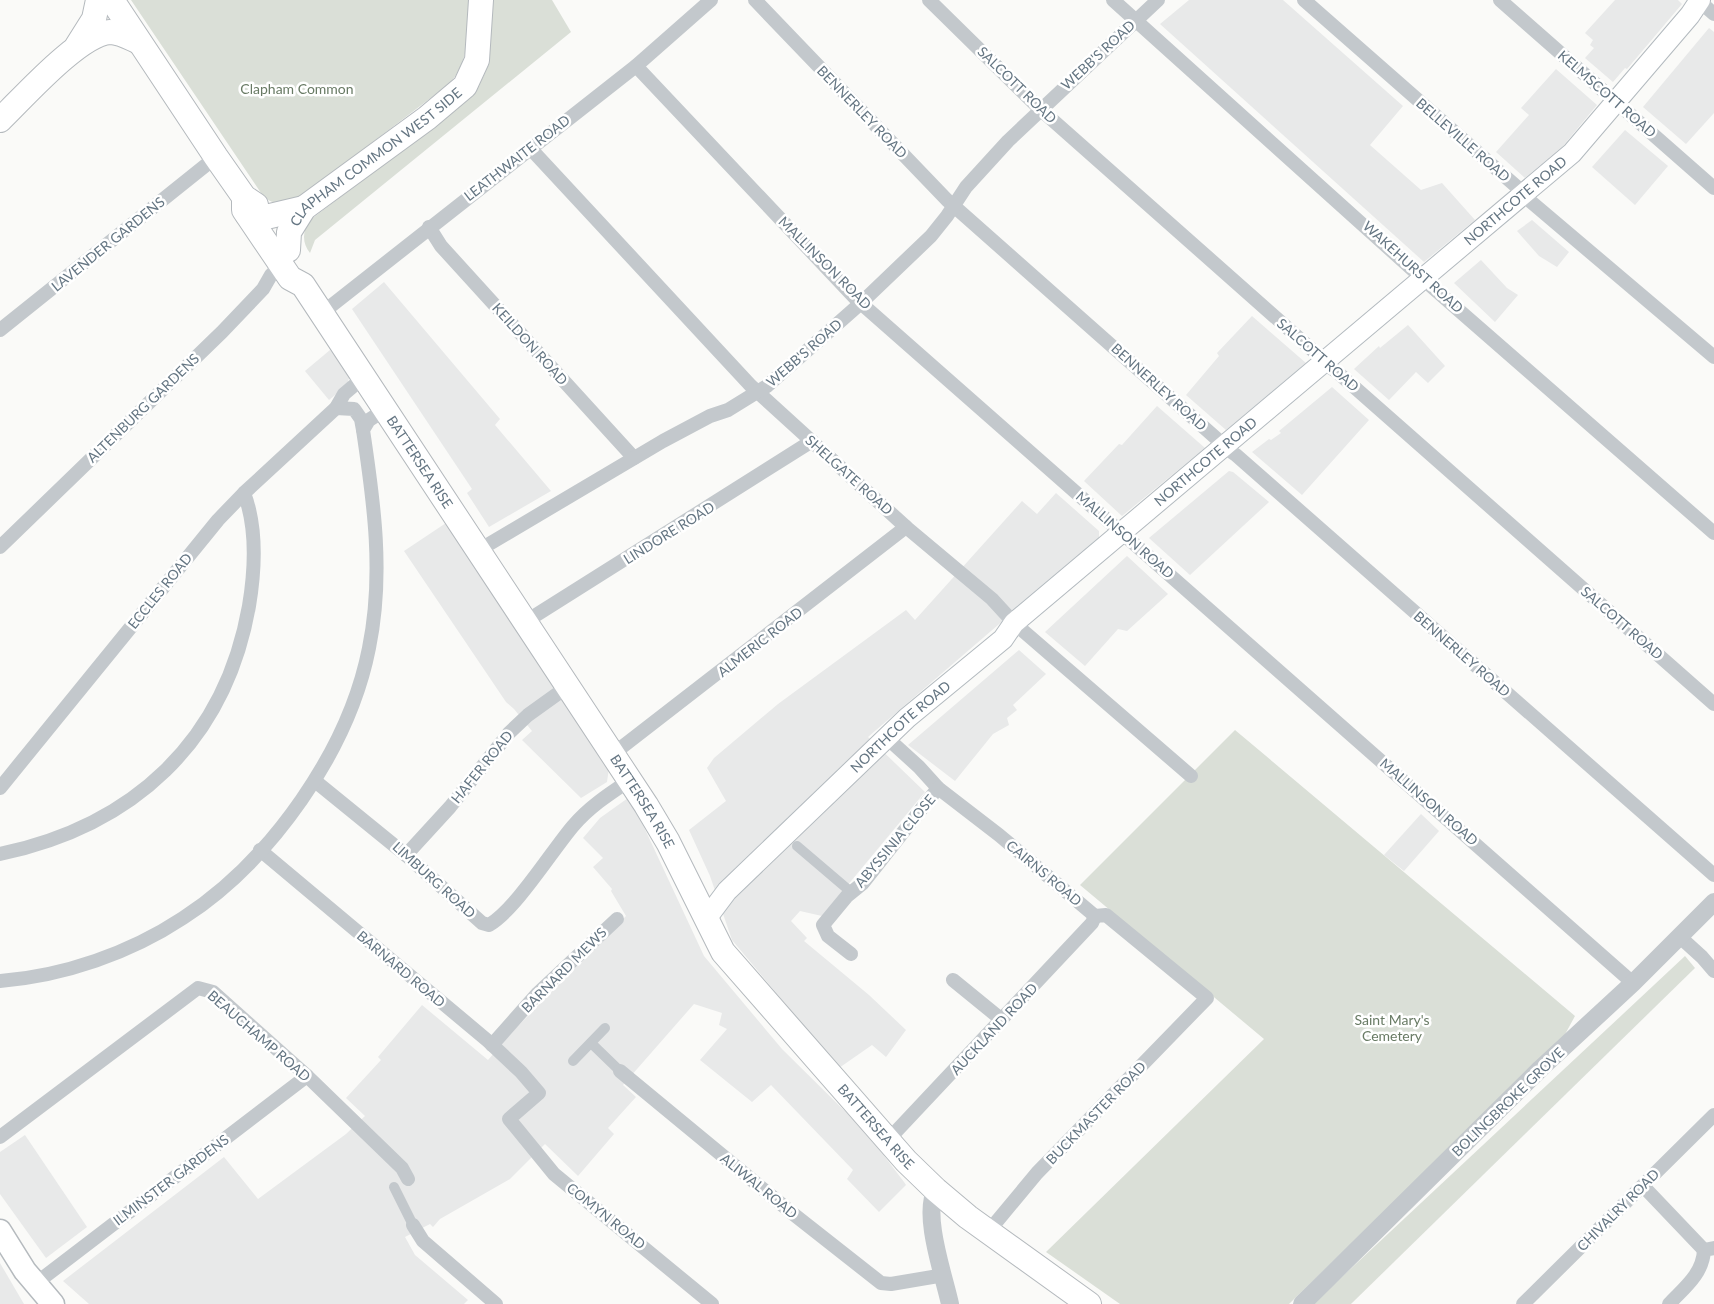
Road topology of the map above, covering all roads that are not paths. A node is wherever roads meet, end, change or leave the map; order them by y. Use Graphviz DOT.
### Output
graph roads {
  1 [pos="98,0"];
  2 [pos="112,0"];
  3 [pos="481,0"];
  4 [pos="711,0"];
  5 [pos="755,0"];
  6 [pos="929,0"];
  7 [pos="1113,0"];
  8 [pos="1158,0"];
  9 [pos="1304,0"];
  10 [pos="1500,0"];
  11 [pos="1703,4"];
  12 [pos="1134,20"];
  13 [pos="139,42"];
  14 [pos="76,47"];
  15 [pos="636,66"];
  16 [pos="1615,104"];
  17 [pos="1040,109"];
  18 [pos="0,120"];
  19 [pos="530,148"];
  20 [pos="216,157"];
  21 [pos="1714,188"];
  22 [pos="1523,195"];
  23 [pos="953,206"];
  24 [pos="304,208"];
  25 [pos="255,216"];
  26 [pos="429,227"];
  27 [pos="284,257"];
  28 [pos="1424,279"];
  29 [pos="861,303"];
  30 [pos="322,313"];
  31 [pos="0,330"];
  32 [pos="1714,357"];
  33 [pos="1324,363"];
  34 [pos="364,377"];
  35 [pos="757,392"];
  36 [pos="336,408"];
  37 [pos="386,408"];
  38 [pos="363,430"];
  39 [pos="812,441"];
  40 [pos="1224,447"];
  41 [pos="634,458"];
  42 [pos="244,493"];
  43 [pos="906,527"];
  44 [pos="1714,533"];
  45 [pos="1121,534"];
  46 [pos="0,547"];
  47 [pos="479,550"];
  48 [pos="524,622"];
  49 [pos="1014,623"];
  50 [pos="568,687"];
  51 [pos="1714,704"];
  52 [pos="886,737"];
  53 [pos="613,754"];
  54 [pos="1191,776"];
  55 [pos="315,780"];
  56 [pos="630,780"];
  57 [pos="0,788"];
  58 [pos="938,788"];
  59 [pos="797,846"];
  60 [pos="260,850"];
  61 [pos="0,854"];
  62 [pos="406,855"];
  63 [pos="1714,875"];
  64 [pos="851,892"];
  65 [pos="1714,902"];
  66 [pos="1095,916"];
  67 [pos="617,918"];
  68 [pos="706,920"];
  69 [pos="1680,937"];
  70 [pos="851,954"];
  71 [pos="1714,972"];
  72 [pos="953,980"];
  73 [pos="0,981"];
  74 [pos="1633,984"];
  75 [pos="1207,998"];
  76 [pos="1002,1020"];
  77 [pos="605,1028"];
  78 [pos="591,1043"];
  79 [pos="492,1045"];
  80 [pos="573,1061"];
  81 [pos="620,1071"];
  82 [pos="307,1076"];
  83 [pos="1714,1115"];
  84 [pos="509,1119"];
  85 [pos="0,1137"];
  86 [pos="889,1139"];
  87 [pos="408,1179"];
  88 [pos="1643,1186"];
  89 [pos="394,1187"];
  90 [pos="936,1190"];
  91 [pos="413,1225"];
  92 [pos="0,1231"];
  93 [pos="988,1232"];
  94 [pos="1709,1249"];
  95 [pos="944,1275"];
  96 [pos="35,1284"];
  97 [pos="489,1302"];
  98 [pos="53,1304"];
  99 [pos="712,1304"];
  100 [pos="950,1304"];
  101 [pos="1089,1304"];
  102 [pos="1302,1304"];
  103 [pos="1523,1304"];
  104 [pos="1669,1304"];
  1 -- 14 [label="highway"];
  2 -- 13 [label="highway, BATTERSEA RISE"];
  3 -- 24 [label="highway, CLAPHAM COMMON WEST SIDE"];
  4 -- 15 [label="street, LEATHWAITE ROAD"];
  5 -- 23 [label="street, BENNERLEY ROAD"];
  6 -- 17 [label="street, SALCOTT ROAD"];
  7 -- 12 [label="street, WAKEHURST ROAD"];
  8 -- 12 [label="street, WEBB'S ROAD"];
  9 -- 22 [label="street, BELLEVILLE ROAD"];
  10 -- 16 [label="street, KELMSCOTT ROAD"];
  11 -- 16 [label="main road, NORTHCOTE ROAD"];
  12 -- 17 [label="street, WEBB'S ROAD"];
  12 -- 28 [label="street, WAKEHURST ROAD"];
  13 -- 14 [label="highway"];
  13 -- 20 [label="highway, BATTERSEA RISE"];
  14 -- 18 [label="highway"];
  15 -- 19 [label="street, LEATHWAITE ROAD"];
  15 -- 29 [label="street, MALLINSON ROAD"];
  16 -- 21 [label="street, KELMSCOTT ROAD"];
  16 -- 22 [label="main road, NORTHCOTE ROAD"];
  17 -- 23 [label="street, WEBB'S ROAD"];
  17 -- 33 [label="street, SALCOTT ROAD"];
  19 -- 26 [label="street, LEATHWAITE ROAD"];
  19 -- 35 [label="street, SHELGATE ROAD"];
  20 -- 25 [label="highway, BATTERSEA RISE"];
  20 -- 31 [label="street, LAVENDER GARDENS"];
  22 -- 28 [label="main road, NORTHCOTE ROAD"];
  22 -- 32 [label="street, BELLEVILLE ROAD"];
  23 -- 29 [label="street, WEBB'S ROAD"];
  23 -- 40 [label="street, BENNERLEY ROAD"];
  24 -- 25 [label="highway"];
  24 -- 27 [label="highway, CLAPHAM COMMON WEST SIDE"];
  25 -- 27 [label="highway, BATTERSEA RISE"];
  26 -- 30 [label="street, LEATHWAITE ROAD"];
  26 -- 41 [label="street, KEILDON ROAD"];
  27 -- 30 [label="highway, BATTERSEA RISE"];
  27 -- 46 [label="street, ALTENBURG GARDENS"];
  28 -- 33 [label="main road, NORTHCOTE ROAD"];
  28 -- 44 [label="street, WAKEHURST ROAD"];
  29 -- 35 [label="street, WEBB'S ROAD"];
  29 -- 45 [label="street, MALLINSON ROAD"];
  30 -- 34 [label="highway, BATTERSEA RISE"];
  33 -- 40 [label="main road, NORTHCOTE ROAD"];
  33 -- 51 [label="street, SALCOTT ROAD"];
  34 -- 36 [label="street, ECCLES ROAD"];
  34 -- 37 [label="highway, BATTERSEA RISE"];
  35 -- 39 [label="street, SHELGATE ROAD"];
  35 -- 41 [label="street, WEBB'S ROAD"];
  36 -- 38 [label="street"];
  36 -- 42 [label="street, ECCLES ROAD"];
  37 -- 38 [label="street"];
  37 -- 47 [label="highway, BATTERSEA RISE"];
  38 -- 55 [label="street"];
  39 -- 43 [label="street, SHELGATE ROAD"];
  39 -- 48 [label="street, LINDORE ROAD"];
  40 -- 45 [label="main road, NORTHCOTE ROAD"];
  40 -- 63 [label="street, BENNERLEY ROAD"];
  41 -- 47 [label="street, WEBB'S ROAD"];
  42 -- 57 [label="street, ECCLES ROAD"];
  42 -- 61 [label="street"];
  43 -- 49 [label="street, SHELGATE ROAD"];
  43 -- 53 [label="street, ALMERIC ROAD"];
  45 -- 49 [label="main road, NORTHCOTE ROAD"];
  45 -- 74 [label="street, MALLINSON ROAD"];
  47 -- 48 [label="highway, BATTERSEA RISE"];
  48 -- 50 [label="highway, BATTERSEA RISE"];
  49 -- 52 [label="main road, NORTHCOTE ROAD"];
  49 -- 54 [label="street, SHELGATE ROAD"];
  50 -- 53 [label="highway, BATTERSEA RISE"];
  50 -- 62 [label="street, HAFER ROAD"];
  52 -- 58 [label="street, CAIRNS ROAD"];
  52 -- 68 [label="main road, NORTHCOTE ROAD"];
  53 -- 56 [label="highway, BATTERSEA RISE"];
  55 -- 60 [label="street"];
  55 -- 62 [label="street, LIMBURG ROAD"];
  56 -- 62 [label="street, LIMBURG ROAD"];
  56 -- 68 [label="highway, BATTERSEA RISE"];
  58 -- 64 [label="street, ABYSSINIA CLOSE"];
  58 -- 66 [label="street, CAIRNS ROAD"];
  59 -- 64 [label="street, ABYSSINIA CLOSE"];
  60 -- 73 [label="street"];
  60 -- 79 [label="street, BARNARD ROAD"];
  64 -- 70 [label="street, ABYSSINIA CLOSE"];
  65 -- 69 [label="street, BOLINGBROKE GROVE"];
  66 -- 75 [label="street, CAIRNS ROAD"];
  66 -- 76 [label="street, AUCKLAND ROAD"];
  67 -- 79 [label="street, BARNARD MEWS"];
  68 -- 86 [label="highway, BATTERSEA RISE"];
  69 -- 71 [label="street"];
  69 -- 74 [label="street, BOLINGBROKE GROVE"];
  72 -- 76 [label="street"];
  74 -- 102 [label="street, BOLINGBROKE GROVE"];
  75 -- 93 [label="street, BUCKMASTER ROAD"];
  76 -- 86 [label="street, AUCKLAND ROAD"];
  77 -- 78 [label="street"];
  78 -- 80 [label="street"];
  78 -- 81 [label="street, ALIWAL ROAD"];
  79 -- 84 [label="street, BARNARD ROAD"];
  81 -- 95 [label="street, ALIWAL ROAD"];
  82 -- 85 [label="street, BEAUCHAMP ROAD"];
  82 -- 87 [label="street, BEAUCHAMP ROAD"];
  82 -- 96 [label="street, ILMINSTER GARDENS"];
  83 -- 88 [label="street, CHIVALRY ROAD"];
  84 -- 99 [label="street, COMYN ROAD"];
  86 -- 90 [label="highway, BATTERSEA RISE"];
  88 -- 94 [label="street"];
  88 -- 103 [label="street, CHIVALRY ROAD"];
  89 -- 91 [label="street"];
  90 -- 93 [label="highway, BATTERSEA RISE"];
  90 -- 95 [label="street"];
  91 -- 97 [label="street"];
  92 -- 96 [label="main road"];
  93 -- 101 [label="highway, BATTERSEA RISE"];
  94 -- 104 [label="street"];
  95 -- 100 [label="street"];
  96 -- 98 [label="main road"];
}
